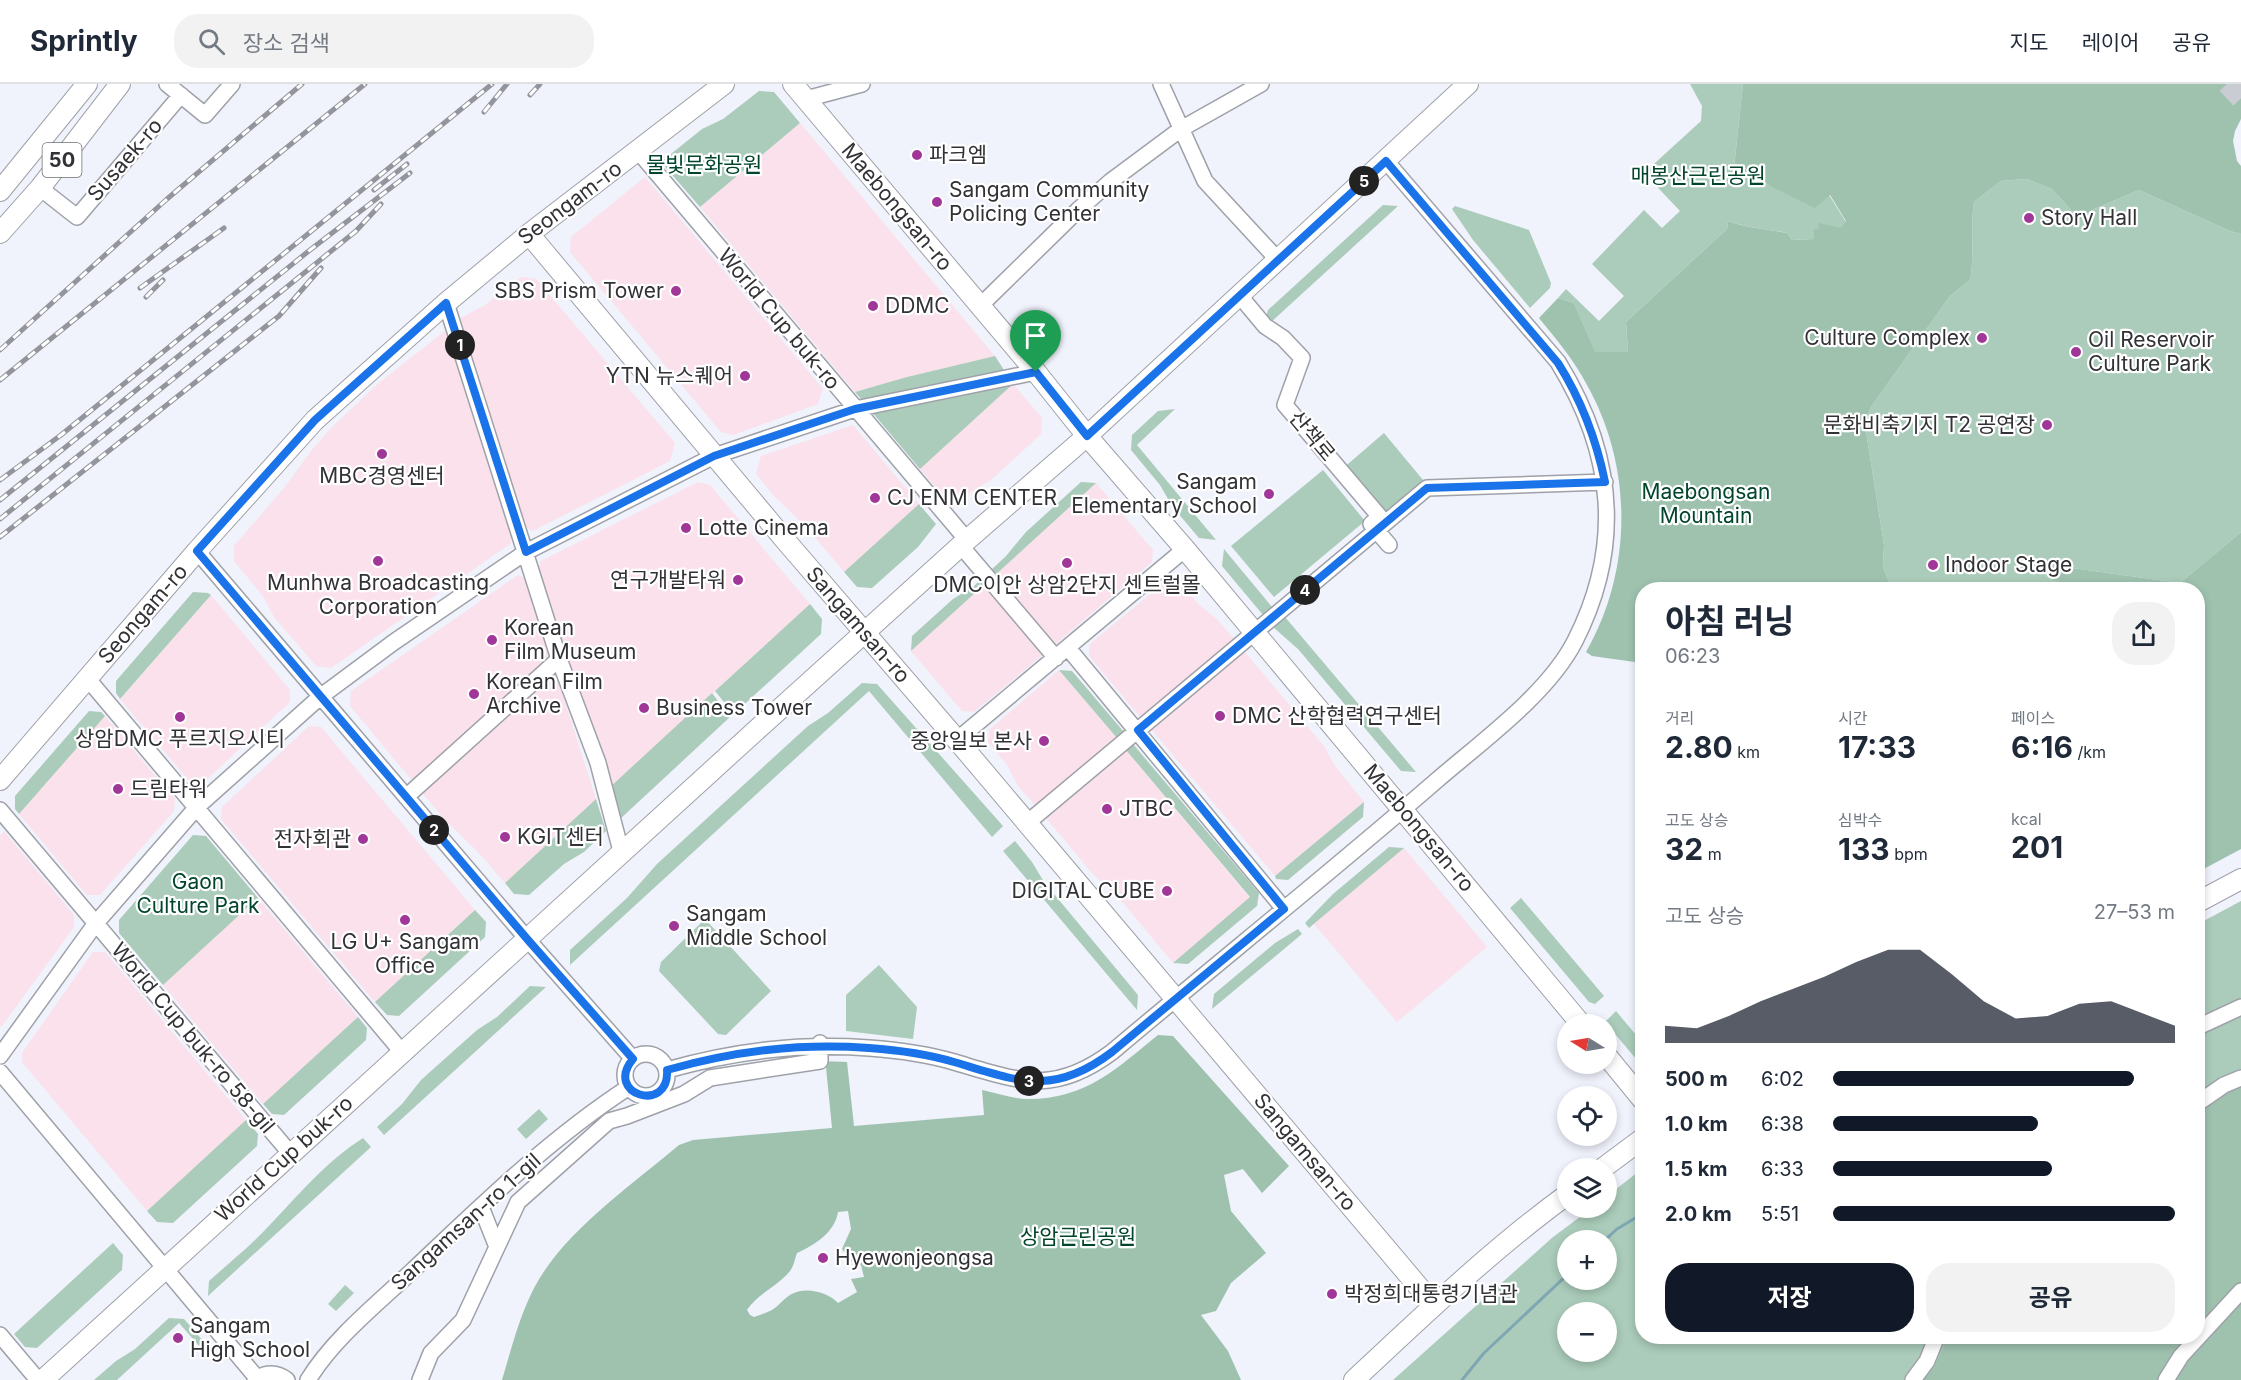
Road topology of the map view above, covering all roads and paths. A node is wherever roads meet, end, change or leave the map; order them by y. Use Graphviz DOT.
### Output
graph roads {
  1 [pos="87,84"];
  2 [pos="120,84"];
  3 [pos="167,84"];
  4 [pos="232,84"];
  5 [pos="724,84"];
  6 [pos="862,84"];
  7 [pos="1161,84"];
  8 [pos="1261,84"];
  9 [pos="1468,84"];
  10 [pos="799,91"];
  11 [pos="181,96"];
  12 [pos="1181,129"];
  13 [pos="638,151"];
  14 [pos="1386,161"];
  15 [pos="40,188"];
  16 [pos="0,191"];
  17 [pos="0,233"];
  18 [pos="529,234"];
  19 [pos="1279,261"];
  20 [pos="1240,296"];
  21 [pos="446,303"];
  22 [pos="980,306"];
  23 [pos="1036,372"];
  24 [pos="855,409"];
  25 [pos="1087,436"];
  26 [pos="714,456"];
  27 [pos="1605,482"];
  28 [pos="964,543"];
  29 [pos="1389,545"];
  30 [pos="1185,549"];
  31 [pos="197,551"];
  32 [pos="526,552"];
  33 [pos="1255,633"];
  34 [pos="865,634"];
  35 [pos="1062,653"];
  36 [pos="559,659"];
  37 [pos="87,678"];
  38 [pos="320,697"];
  39 [pos="1138,730"];
  40 [pos="957,740"];
  41 [pos="0,780"];
  42 [pos="405,796"];
  43 [pos="197,807"];
  44 [pos="1403,809"];
  45 [pos="0,810"];
  46 [pos="1027,823"];
  47 [pos="622,855"];
  48 [pos="2241,879"];
  49 [pos="2205,898"];
  50 [pos="1284,909"];
  51 [pos="96,923"];
  52 [pos="528,940"];
  53 [pos="1176,999"];
  54 [pos="2241,1007"];
  55 [pos="1573,1014"];
  56 [pos="2205,1025"];
  57 [pos="820,1045"];
  58 [pos="402,1052"];
  59 [pos="0,1056"];
  60 [pos="633,1059"];
  61 [pos="1617,1068"];
  62 [pos="667,1070"];
  63 [pos="0,1072"];
  64 [pos="2241,1078"];
  65 [pos="629,1087"];
  66 [pos="1635,1090"];
  67 [pos="2205,1098"];
  68 [pos="1635,1144"];
  69 [pos="290,1153"];
  70 [pos="1616,1158"];
  71 [pos="1557,1202"];
  72 [pos="481,1207"];
  73 [pos="497,1247"];
  74 [pos="165,1269"];
  75 [pos="2241,1291"];
  76 [pos="1434,1305"];
  77 [pos="2205,1330"];
  78 [pos="0,1335"];
  79 [pos="1934,1344"];
  80 [pos="2192,1344"];
  81 [pos="311,1375"];
  82 [pos="285,1378"];
  83 [pos="256,1379"];
  84 [pos="38,1380"];
  85 [pos="43,1380"];
  86 [pos="420,1380"];
  87 [pos="1354,1380"];
  88 [pos="1913,1380"];
  89 [pos="2166,1380"];
  1 -- 16 [label="main road, 50"];
  2 -- 15 [label="main road, 50"];
  3 -- 11 [label="street"];
  4 -- 11 [label="street"];
  5 -- 13 [label="main road, Seongam-ro"];
  6 -- 10 [label="street"];
  7 -- 12 [label="street"];
  8 -- 12 [label="street"];
  9 -- 14 [label="main road, World Cup buk-ro"];
  10 -- 22 [label="main road, Maebongsan-ro"];
  11 -- 15 [label="street, Susaek-ro"];
  12 -- 19 [label="street"];
  12 -- 22 [label="street"];
  13 -- 18 [label="main road, Seongam-ro"];
  13 -- 24 [label="street, World Cup buk-ro"];
  14 -- 19 [label="main road, World Cup buk-ro"];
  14 -- 27 [label="street"];
  15 -- 17 [label="main road, 50"];
  18 -- 21 [label="main road, Seongam-ro"];
  18 -- 26 [label="main road, Sangamsan-ro"];
  19 -- 20 [label="main road, World Cup buk-ro"];
  20 -- 25 [label="main road, World Cup buk-ro"];
  20 -- 29 [label="street, 산책로"];
  21 -- 31 [label="main road, Seongam-ro"];
  21 -- 32 [label="street"];
  22 -- 23 [label="main road, Maebongsan-ro"];
  23 -- 24 [label="street"];
  23 -- 25 [label="main road, Maebongsan-ro"];
  24 -- 26 [label="street"];
  24 -- 28 [label="street, World Cup buk-ro"];
  25 -- 28 [label="main road, World Cup buk-ro"];
  25 -- 30 [label="main road, Maebongsan-ro"];
  26 -- 32 [label="street"];
  26 -- 34 [label="main road, Sangamsan-ro"];
  27 -- 33 [label="street"];
  27 -- 44 [label="street"];
  28 -- 34 [label="main road, World Cup buk-ro"];
  28 -- 35 [label="street, World Cup buk-ro"];
  30 -- 33 [label="main road, Maebongsan-ro"];
  30 -- 35 [label="street"];
  31 -- 37 [label="main road, Seongam-ro"];
  31 -- 38 [label="street"];
  32 -- 36 [label="street"];
  32 -- 38 [label="street"];
  33 -- 39 [label="street"];
  33 -- 44 [label="main road, Maebongsan-ro"];
  34 -- 40 [label="main road, Sangamsan-ro"];
  34 -- 47 [label="main road, World Cup buk-ro"];
  35 -- 39 [label="street"];
  35 -- 40 [label="street"];
  36 -- 42 [label="street"];
  36 -- 47 [label="street"];
  37 -- 41 [label="main road, Seongam-ro"];
  37 -- 43 [label="street"];
  38 -- 42 [label="street"];
  38 -- 43 [label="street"];
  39 -- 46 [label="street"];
  39 -- 50 [label="street"];
  40 -- 46 [label="main road, Sangamsan-ro"];
  42 -- 52 [label="street"];
  43 -- 51 [label="street"];
  43 -- 58 [label="street"];
  44 -- 50 [label="street"];
  44 -- 55 [label="main road, Maebongsan-ro"];
  45 -- 51 [label="street, World Cup buk-ro 58-gil"];
  46 -- 53 [label="main road, Sangamsan-ro"];
  47 -- 52 [label="main road, World Cup buk-ro"];
  48 -- 49 [label="main road"];
  50 -- 53 [label="street"];
  51 -- 59 [label="street, World Cup buk-ro 58-gil"];
  51 -- 69 [label="street, World Cup buk-ro 58-gil"];
  52 -- 58 [label="main road, World Cup buk-ro"];
  52 -- 60 [label="street"];
  53 -- 57 [label="street"];
  53 -- 76 [label="main road, Sangamsan-ro"];
  54 -- 56 [label="street"];
  57 -- 62 [label="street"];
  57 -- 73 [label="street"];
  58 -- 69 [label="main road, World Cup buk-ro"];
  60 -- 62 [label="street"];
  60 -- 65 [label="street"];
  61 -- 66 [label="main road"];
  62 -- 65 [label="street"];
  63 -- 74 [label="street"];
  64 -- 67 [label="street"];
  65 -- 72 [label="street, Sangamsan-ro 1-gil"];
  68 -- 70 [label="main road"];
  69 -- 74 [label="main road, World Cup buk-ro"];
  71 -- 76 [label="main road"];
  72 -- 73 [label="street"];
  72 -- 81 [label="street, Sangamsan-ro 1-gil"];
  73 -- 86 [label="street"];
  74 -- 83 [label="street"];
  74 -- 85 [label="main road, World Cup buk-ro"];
  75 -- 77 [label="street"];
  76 -- 87 [label="main road"];
  78 -- 84 [label="street"];
  79 -- 88 [label="street"];
  80 -- 89 [label="street"];
  81 -- 82 [label="street"];
  82 -- 83 [label="street"];
}
